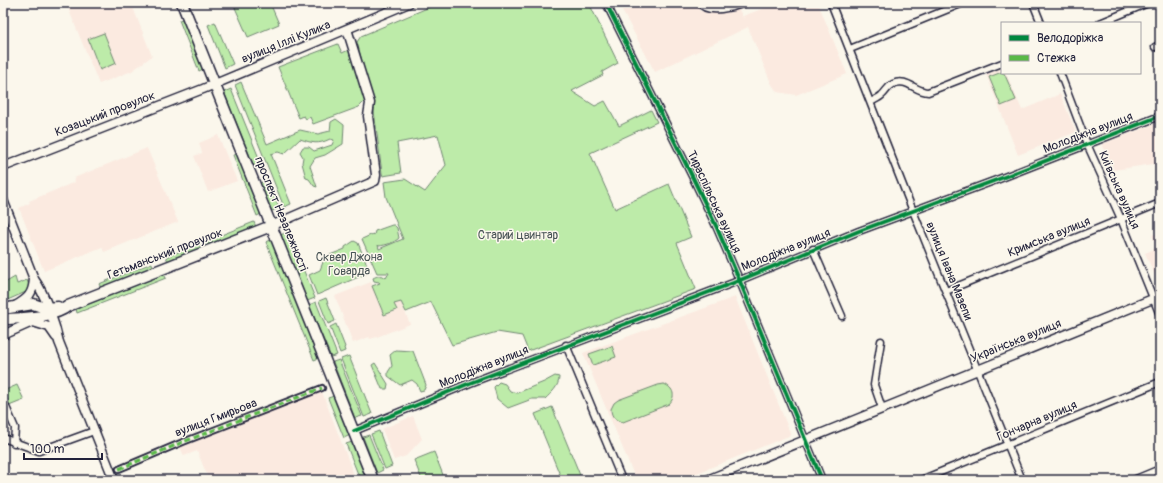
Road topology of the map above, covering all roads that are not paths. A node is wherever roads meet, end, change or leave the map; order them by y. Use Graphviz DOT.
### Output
graph roads {
  1 [pos="182,3"];
  2 [pos="409,3"];
  3 [pos="606,3"];
  4 [pos="700,3"];
  5 [pos="745,3"];
  6 [pos="831,3"];
  7 [pos="963,3"];
  8 [pos="1033,3"];
  9 [pos="1148,3"];
  10 [pos="1041,22"];
  11 [pos="1102,22"];
  12 [pos="347,29"];
  13 [pos="850,49"];
  14 [pos="1001,63"];
  15 [pos="1060,74"];
  16 [pos="215,84"];
  17 [pos="871,102"];
  18 [pos="1160,116"];
  19 [pos="1087,144"];
  20 [pos="3,167"];
  21 [pos="3,200"];
  22 [pos="1160,203"];
  23 [pos="912,210"];
  24 [pos="1121,219"];
  25 [pos="271,226"];
  26 [pos="813,249"];
  27 [pos="34,279"];
  28 [pos="740,280"];
  29 [pos="946,291"];
  30 [pos="1157,298"];
  31 [pos="6,314"];
  32 [pos="50,314"];
  33 [pos="1160,315"];
  34 [pos="842,316"];
  35 [pos="3,334"];
  36 [pos="882,341"];
  37 [pos="566,345"];
  38 [pos="978,369"];
  39 [pos="1160,382"];
  40 [pos="322,388"];
  41 [pos="3,400"];
  42 [pos="882,408"];
  43 [pos="94,431"];
  44 [pos="354,431"];
  45 [pos="3,438"];
  46 [pos="806,440"];
  47 [pos="14,442"];
  48 [pos="1008,445"];
  49 [pos="119,469"];
  50 [pos="1160,470"];
  51 [pos="114,480"];
  52 [pos="373,480"];
  53 [pos="622,480"];
  54 [pos="707,480"];
  55 [pos="822,480"];
  56 [pos="921,480"];
  57 [pos="1022,480"];
  58 [pos="1136,480"];
  1 -- 16 [label="main road, проспект Незалежності"];
  2 -- 12 [label="street, вулиця Іллі Кулика"];
  3 -- 28 [label="street, Тираспільська вулиця"];
  4 -- 5 [label="street"];
  6 -- 13 [label="street, вулиця Івана Мазепи"];
  7 -- 13 [label="street"];
  8 -- 10 [label="street"];
  9 -- 11 [label="street"];
  12 -- 16 [label="street, вулиця Іллі Кулика"];
  12 -- 25 [label="street"];
  13 -- 17 [label="street, вулиця Івана Мазепи"];
  14 -- 17 [label="street"];
  15 -- 19 [label="street, Київська вулиця"];
  16 -- 20 [label="street, Козацький провулок"];
  16 -- 25 [label="main road, проспект Незалежності"];
  17 -- 23 [label="street, вулиця Івана Мазепи"];
  18 -- 19 [label="street, Молодіжна вулиця"];
  19 -- 23 [label="street, Молодіжна вулиця"];
  19 -- 24 [label="street, Київська вулиця"];
  21 -- 27 [label="street"];
  22 -- 24 [label="street, Кримська вулиця"];
  23 -- 26 [label="street, Молодіжна вулиця"];
  23 -- 29 [label="street, вулиця Івана Мазепи"];
  24 -- 29 [label="street, Кримська вулиця"];
  24 -- 30 [label="street, Київська вулиця"];
  25 -- 32 [label="main road, Гетьманський провулок"];
  25 -- 44 [label="main road, проспект Незалежності"];
  26 -- 28 [label="street, Молодіжна вулиця"];
  26 -- 34 [label="street, Молодіжна вулиця"];
  27 -- 31 [label="street"];
  27 -- 32 [label="street"];
  28 -- 37 [label="street, Молодіжна вулиця"];
  28 -- 46 [label="street, Тираспільська вулиця"];
  29 -- 38 [label="street, вулиця Івана Мазепи"];
  30 -- 33 [label="street, Київська вулиця"];
  30 -- 38 [label="street, Українська вулиця"];
  31 -- 32 [label="main road"];
  31 -- 32 [label="main road"];
  32 -- 35 [label="street"];
  32 -- 43 [label="street"];
  36 -- 42 [label="street"];
  37 -- 44 [label="street, Молодіжна вулиця"];
  37 -- 53 [label="street"];
  38 -- 42 [label="street, Українська вулиця"];
  38 -- 48 [label="street, вулиця Івана Мазепи"];
  39 -- 48 [label="street, Гончарна вулиця"];
  40 -- 49 [label="street, вулиця Гмирьова"];
  41 -- 47 [label="street"];
  42 -- 46 [label="street, Українська вулиця"];
  43 -- 47 [label="street"];
  43 -- 51 [label="street"];
  44 -- 52 [label="main road, проспект Незалежності"];
  45 -- 47 [label="street"];
  46 -- 54 [label="street, Українська вулиця"];
  46 -- 55 [label="street, Тираспільська вулиця"];
  48 -- 56 [label="street, Гончарна вулиця"];
  48 -- 57 [label="street, вулиця Івана Мазепи"];
  50 -- 58 [label="street"];
}
